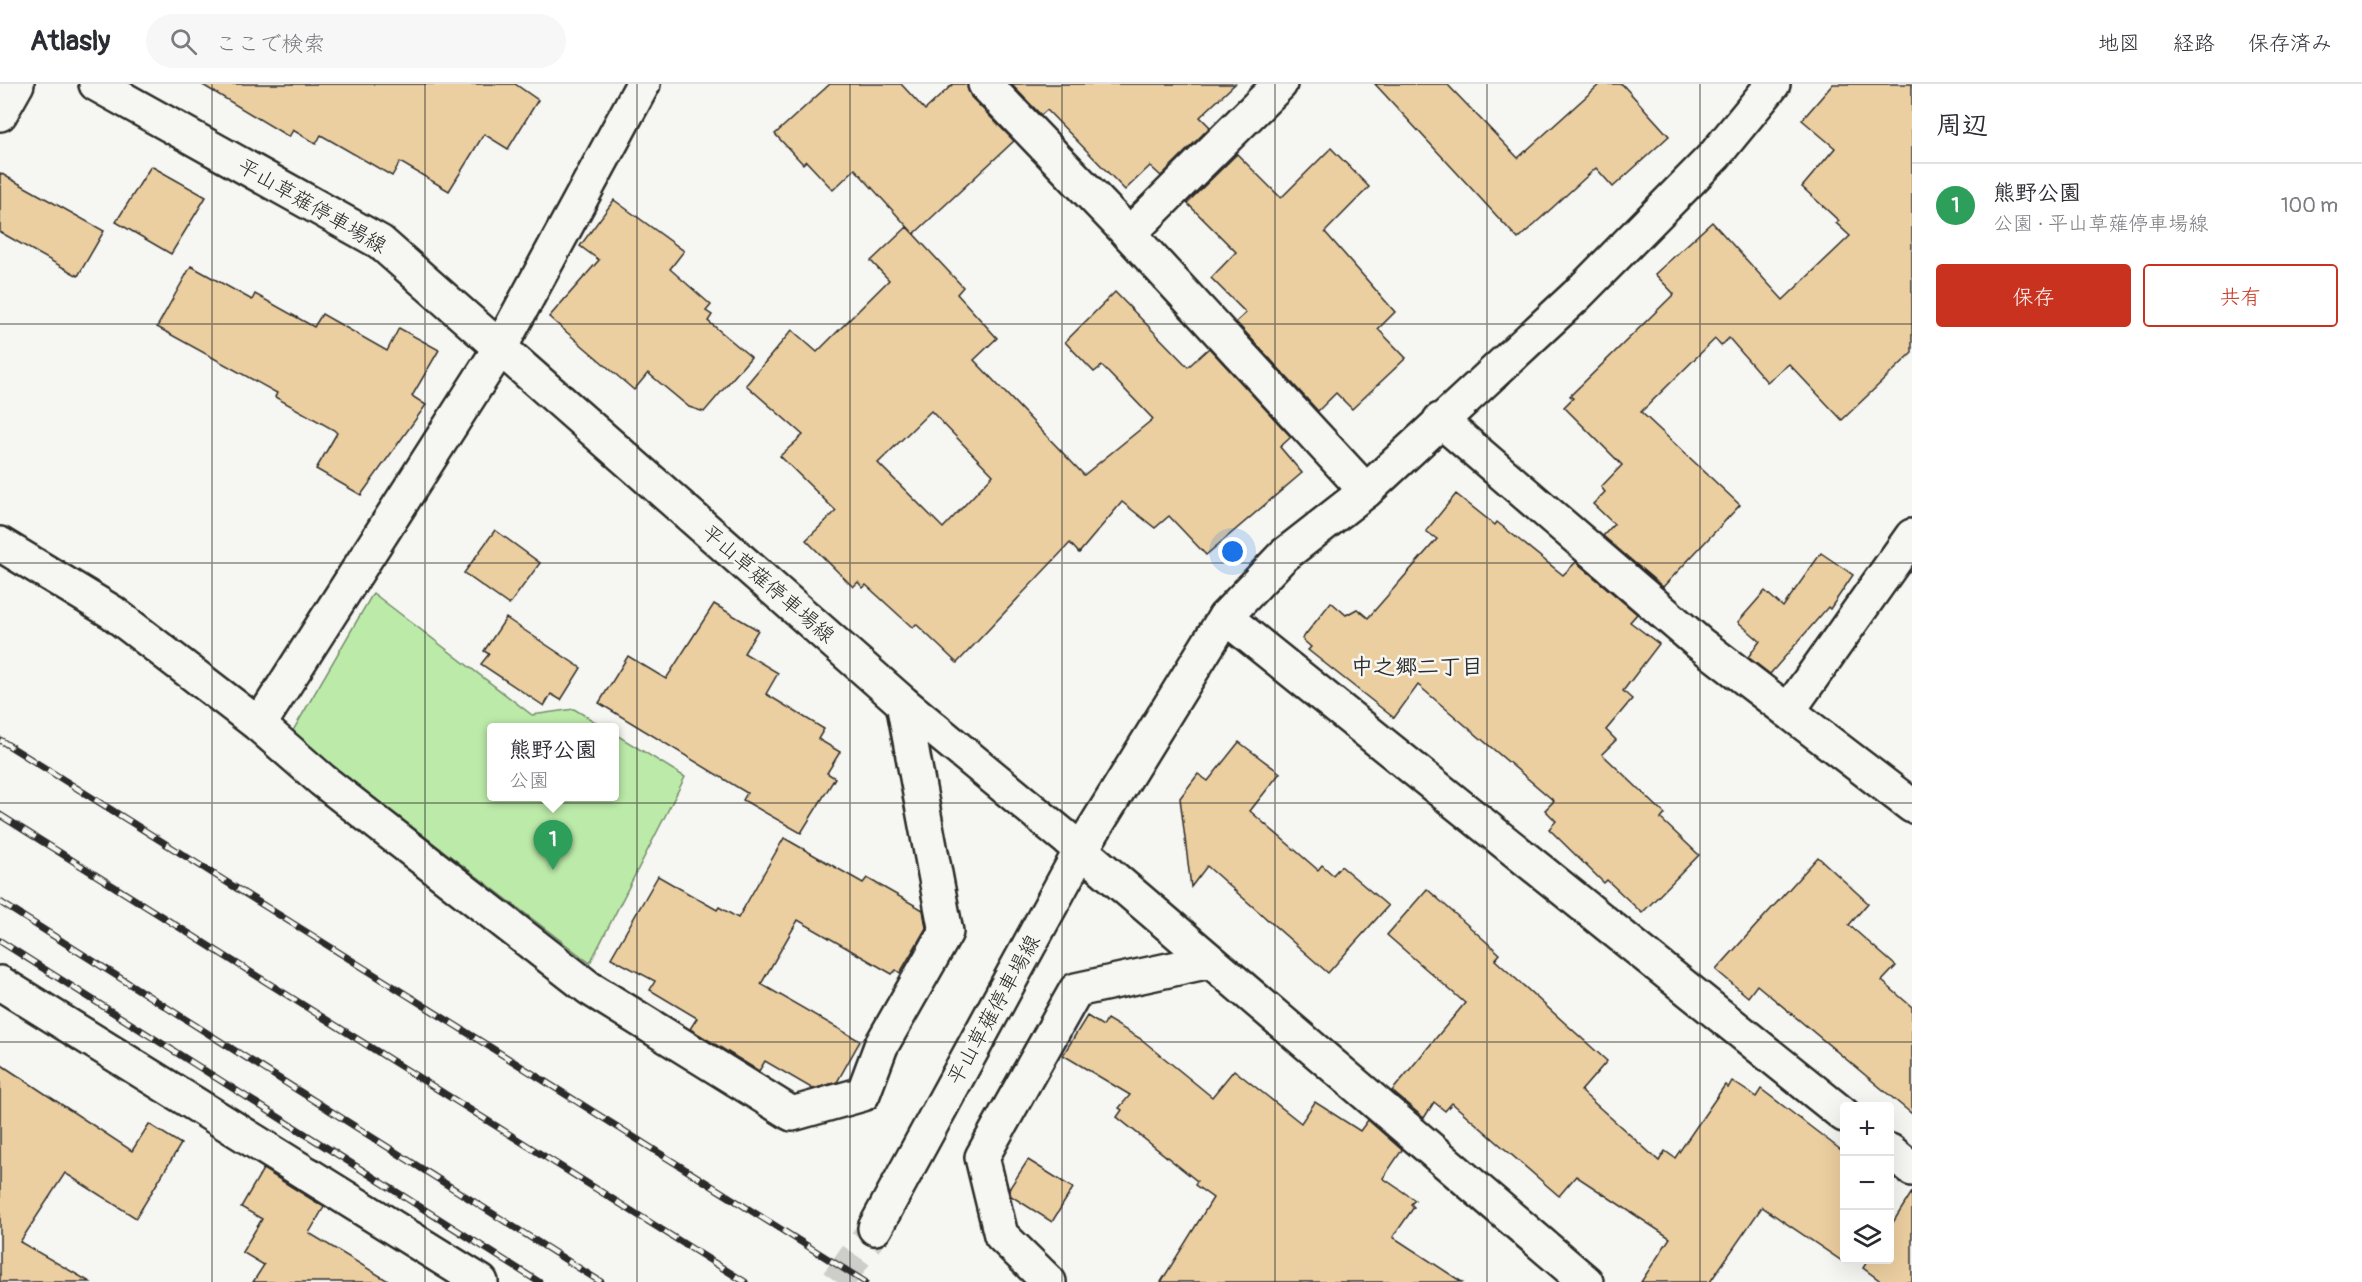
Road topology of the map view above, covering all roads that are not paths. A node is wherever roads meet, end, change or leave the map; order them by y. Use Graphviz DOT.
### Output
graph roads {
  1 [pos="17,84"];
  2 [pos="96,84"];
  3 [pos="643,84"];
  4 [pos="985,84"];
  5 [pos="1280,84"];
  6 [pos="1773,84"];
  7 [pos="0,114"];
  8 [pos="1129,234"];
  9 [pos="500,348"];
  10 [pos="1440,420"];
  11 [pos="1366,491"];
  12 [pos="1912,536"];
  13 [pos="0,544"];
  14 [pos="1225,617"];
  15 [pos="903,703"];
  16 [pos="1788,711"];
  17 [pos="260,725"];
  18 [pos="1912,806"];
  19 [pos="1081,850"];
  20 [pos="1210,961"];
  21 [pos="0,983"];
  22 [pos="1840,1111"];
  23 [pos="1894,1154"];
  24 [pos="1912,1169"];
  25 [pos="875,1228"];
  26 [pos="481,1282"];
  27 [pos="1049,1282"];
  28 [pos="1586,1282"];
  1 -- 7 [label="street"];
  2 -- 9 [label="street, 平山草薙停車場線"];
  3 -- 9 [label="street"];
  4 -- 8 [label="street"];
  5 -- 8 [label="street"];
  6 -- 10 [label="street"];
  8 -- 11 [label="street"];
  9 -- 15 [label="street, 平山草薙停車場線"];
  9 -- 17 [label="street"];
  10 -- 11 [label="street"];
  10 -- 16 [label="street"];
  11 -- 14 [label="street"];
  12 -- 16 [label="street"];
  13 -- 17 [label="street"];
  14 -- 19 [label="street"];
  14 -- 22 [label="street"];
  15 -- 17 [label="street"];
  15 -- 19 [label="street, 平山草薙停車場線"];
  16 -- 18 [label="street"];
  19 -- 20 [label="street"];
  19 -- 25 [label="street, 平山草薙停車場線"];
  20 -- 27 [label="street"];
  20 -- 28 [label="street"];
  21 -- 26 [label="street"];
  23 -- 24 [label="street"];
}
